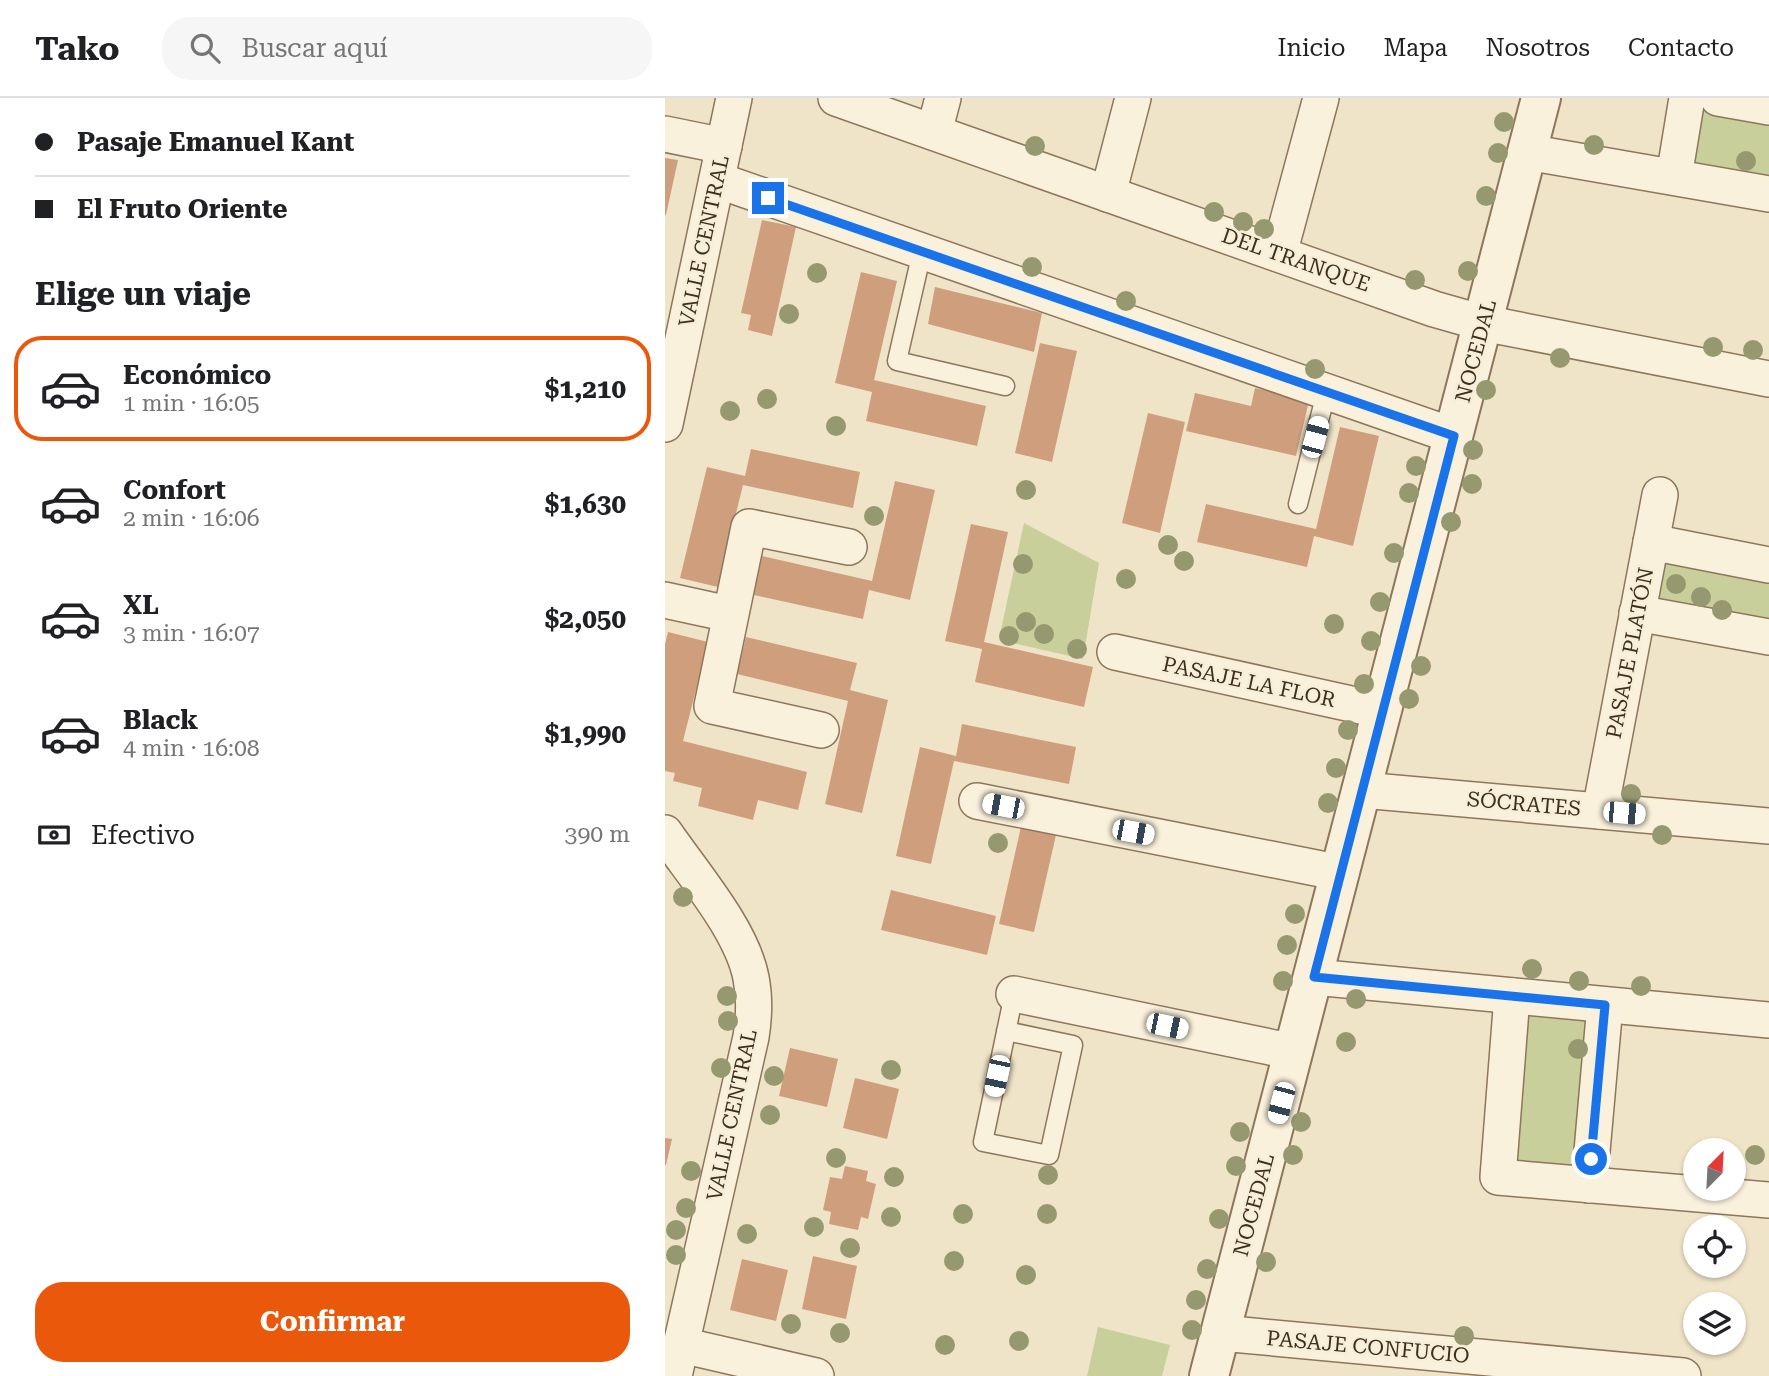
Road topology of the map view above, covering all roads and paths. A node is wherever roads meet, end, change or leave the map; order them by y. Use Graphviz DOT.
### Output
graph roads {
  1 [pos="734,98"];
  2 [pos="836,98"];
  3 [pos="943,98"];
  4 [pos="1133,98"];
  5 [pos="1321,98"];
  6 [pos="1541,98"];
  7 [pos="1687,98"];
  8 [pos="1718,98"];
  9 [pos="1769,107"];
  10 [pos="934,132"];
  11 [pos="665,134"];
  12 [pos="724,146"];
  13 [pos="1527,152"];
  14 [pos="1674,177"];
  15 [pos="717,180"];
  16 [pos="1108,194"];
  17 [pos="1769,194"];
  18 [pos="922,252"];
  19 [pos="1279,254"];
  20 [pos="1483,323"];
  21 [pos="1769,379"];
  22 [pos="1005,386"];
  23 [pos="1326,393"];
  24 [pos="665,424"];
  25 [pos="1454,436"];
  26 [pos="1660,495"];
  27 [pos="1298,504"];
  28 [pos="1651,542"];
  29 [pos="849,547"];
  30 [pos="1769,565"];
  31 [pos="665,600"];
  32 [pos="1637,613"];
  33 [pos="729,614"];
  34 [pos="1769,637"];
  35 [pos="1115,652"];
  36 [pos="1383,711"];
  37 [pos="821,730"];
  38 [pos="1362,790"];
  39 [pos="977,801"];
  40 [pos="1600,811"];
  41 [pos="1769,826"];
  42 [pos="665,833"];
  43 [pos="1341,873"];
  44 [pos="1314,977"];
  45 [pos="1014,994"];
  46 [pos="1512,996"];
  47 [pos="1605,1005"];
  48 [pos="1769,1020"];
  49 [pos="1006,1031"];
  50 [pos="1294,1052"];
  51 [pos="1589,1185"];
  52 [pos="1769,1200"];
  53 [pos="1221,1333"];
  54 [pos="677,1360"];
  55 [pos="1424,1364"];
  56 [pos="1502,1368"];
  57 [pos="816,1376"];
  58 [pos="1209,1376"];
  59 [pos="1683,1376"];
  1 -- 12 [label="street, VALLE CENTRAL"];
  2 -- 10 [label="street, DEL TRANQUE"];
  3 -- 10 [label="street"];
  4 -- 16 [label="street"];
  5 -- 19 [label="street"];
  6 -- 13 [label="street, NOCEDAL"];
  7 -- 14 [label="street"];
  8 -- 9 [label="street"];
  10 -- 16 [label="street, DEL TRANQUE"];
  11 -- 12 [label="street"];
  12 -- 15 [label="street, VALLE CENTRAL"];
  13 -- 14 [label="street"];
  13 -- 20 [label="street, NOCEDAL"];
  14 -- 17 [label="street"];
  15 -- 18 [label="street"];
  15 -- 24 [label="street, VALLE CENTRAL"];
  16 -- 19 [label="street, DEL TRANQUE"];
  18 -- 22 [label="lane"];
  18 -- 23 [label="street"];
  19 -- 20 [label="street, DEL TRANQUE"];
  20 -- 21 [label="street, DEL TRANQUE"];
  20 -- 25 [label="street, NOCEDAL"];
  23 -- 25 [label="street"];
  23 -- 27 [label="lane"];
  25 -- 36 [label="street, NOCEDAL"];
  26 -- 28 [label="street, PASAJE PLATÓN"];
  28 -- 30 [label="street"];
  28 -- 32 [label="street, PASAJE PLATÓN"];
  29 -- 33 [label="street"];
  31 -- 33 [label="street"];
  32 -- 34 [label="street"];
  32 -- 40 [label="street, PASAJE PLATÓN"];
  33 -- 37 [label="street"];
  35 -- 36 [label="street, PASAJE LA FLOR"];
  36 -- 38 [label="street, NOCEDAL"];
  38 -- 40 [label="street, SÓCRATES"];
  38 -- 43 [label="street, NOCEDAL"];
  39 -- 43 [label="street"];
  40 -- 41 [label="street, SÓCRATES"];
  42 -- 54 [label="street, VALLE CENTRAL"];
  43 -- 44 [label="street, NOCEDAL"];
  44 -- 46 [label="street"];
  44 -- 50 [label="street, NOCEDAL"];
  45 -- 49 [label="lane"];
  45 -- 50 [label="street"];
  46 -- 47 [label="street"];
  46 -- 51 [label="street"];
  47 -- 48 [label="street"];
  47 -- 51 [label="street"];
  49 -- 49 [label="lane"];
  50 -- 53 [label="street, NOCEDAL"];
  51 -- 52 [label="street"];
  53 -- 55 [label="street, PASAJE CONFUCIO"];
  53 -- 58 [label="street, NOCEDAL"];
  54 -- 57 [label="street"];
  55 -- 56 [label="street, PASAJE CONFUCIO"];
  56 -- 59 [label="street, PASAJE CONFUCIO"];
}
